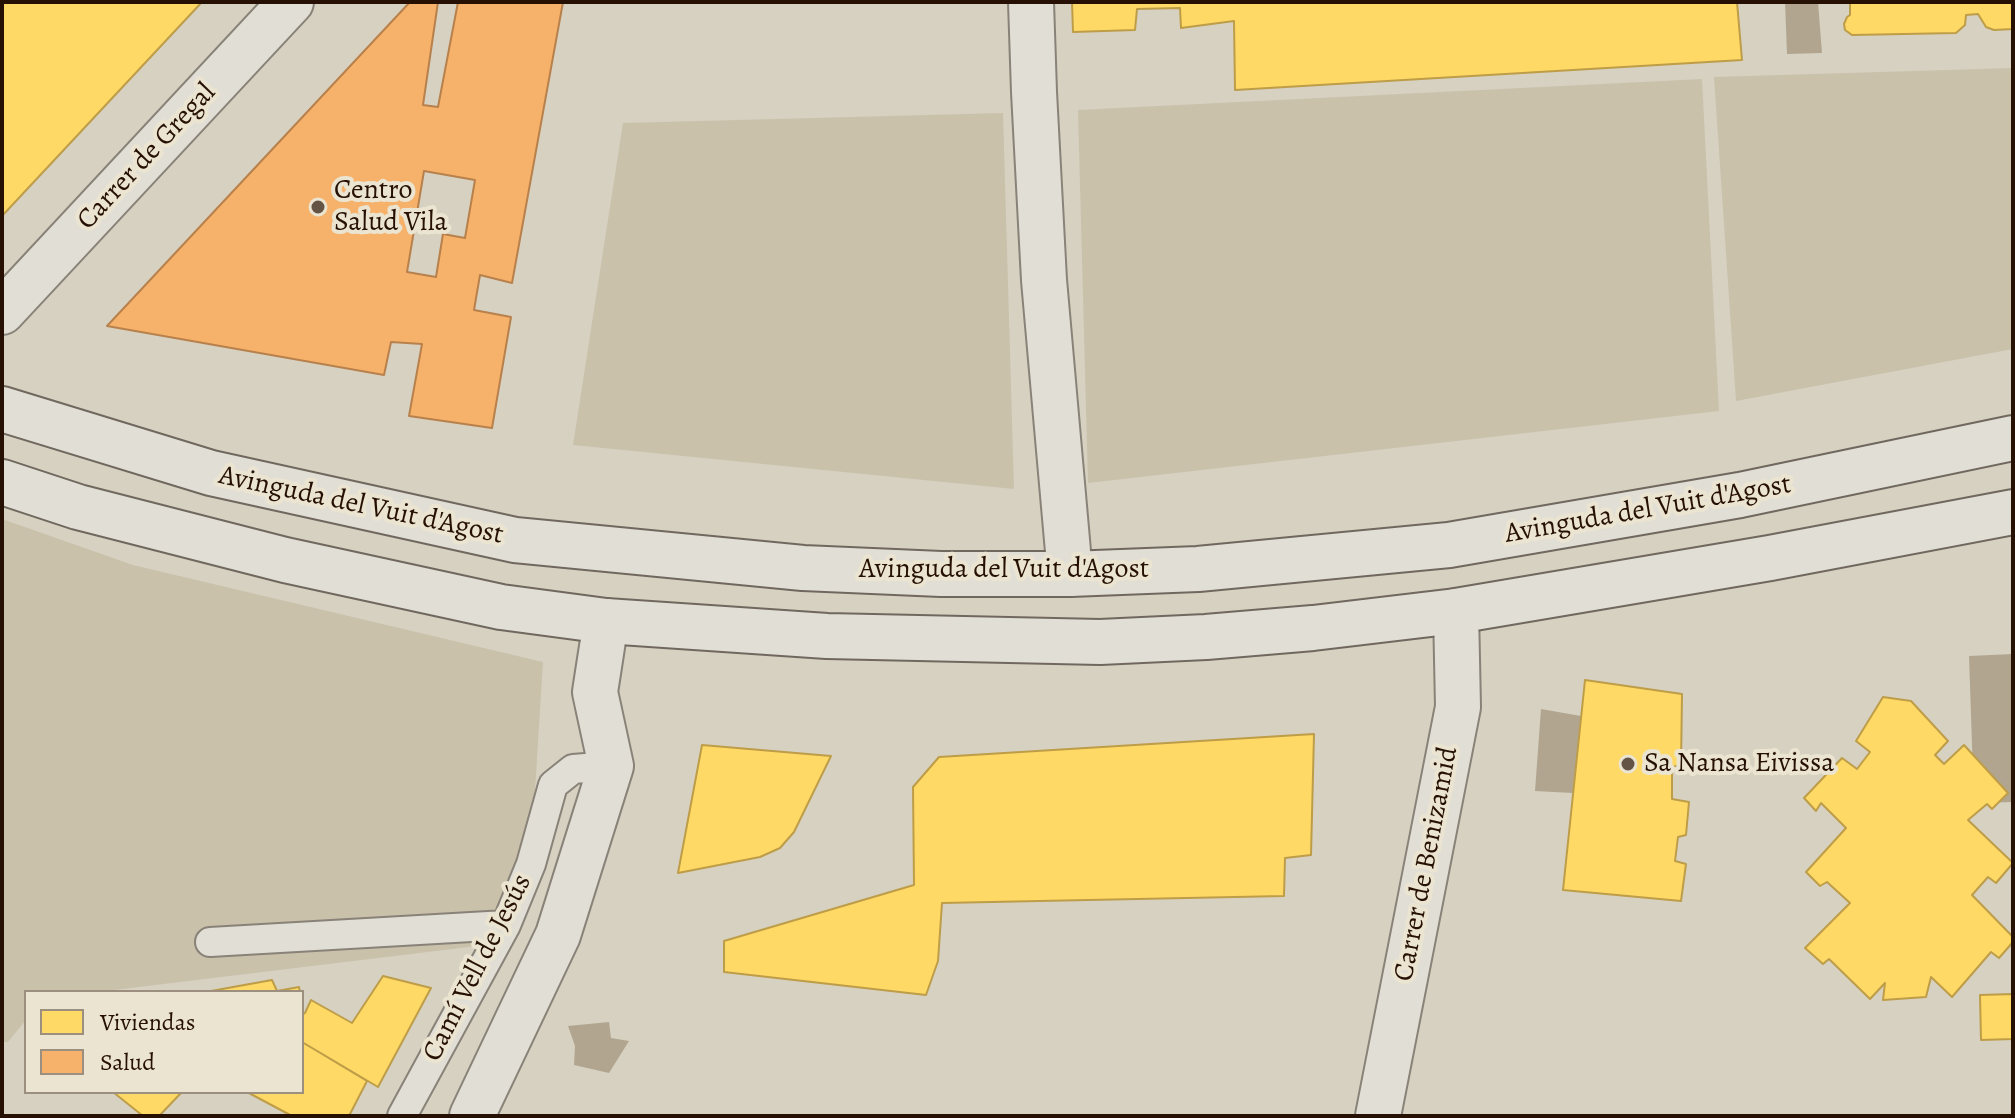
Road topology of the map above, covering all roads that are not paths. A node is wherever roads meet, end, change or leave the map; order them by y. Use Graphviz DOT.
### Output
graph roads {
  1 [pos="291,2"];
  2 [pos="1031,2"];
  3 [pos="2,312"];
  4 [pos="2,409"];
  5 [pos="2013,438"];
  6 [pos="2,482"];
  7 [pos="2013,512"];
  8 [pos="1070,574"];
  9 [pos="1456,611"];
  10 [pos="606,621"];
  11 [pos="611,766"];
  12 [pos="506,925"];
  13 [pos="210,942"];
  14 [pos="487,1111"];
  15 [pos="402,1116"];
  16 [pos="1378,1116"];
  1 -- 3 [label="street, Carrer de Gregal"];
  2 -- 8 [label="street"];
  4 -- 8 [label="street, Avinguda del Vuit d'Agost"];
  5 -- 8 [label="street, Avinguda del Vuit d'Agost"];
  6 -- 10 [label="street"];
  7 -- 9 [label="street"];
  9 -- 10 [label="street"];
  9 -- 16 [label="street, Carrer de Benizamid"];
  10 -- 11 [label="street, Camí Vell de Jesús"];
  11 -- 12 [label="lane, Camí Vell de Jesús"];
  11 -- 14 [label="street, Camí Vell de Jesús"];
  12 -- 13 [label="lane"];
  12 -- 15 [label="lane, Camí Vell de Jesús"];
}
